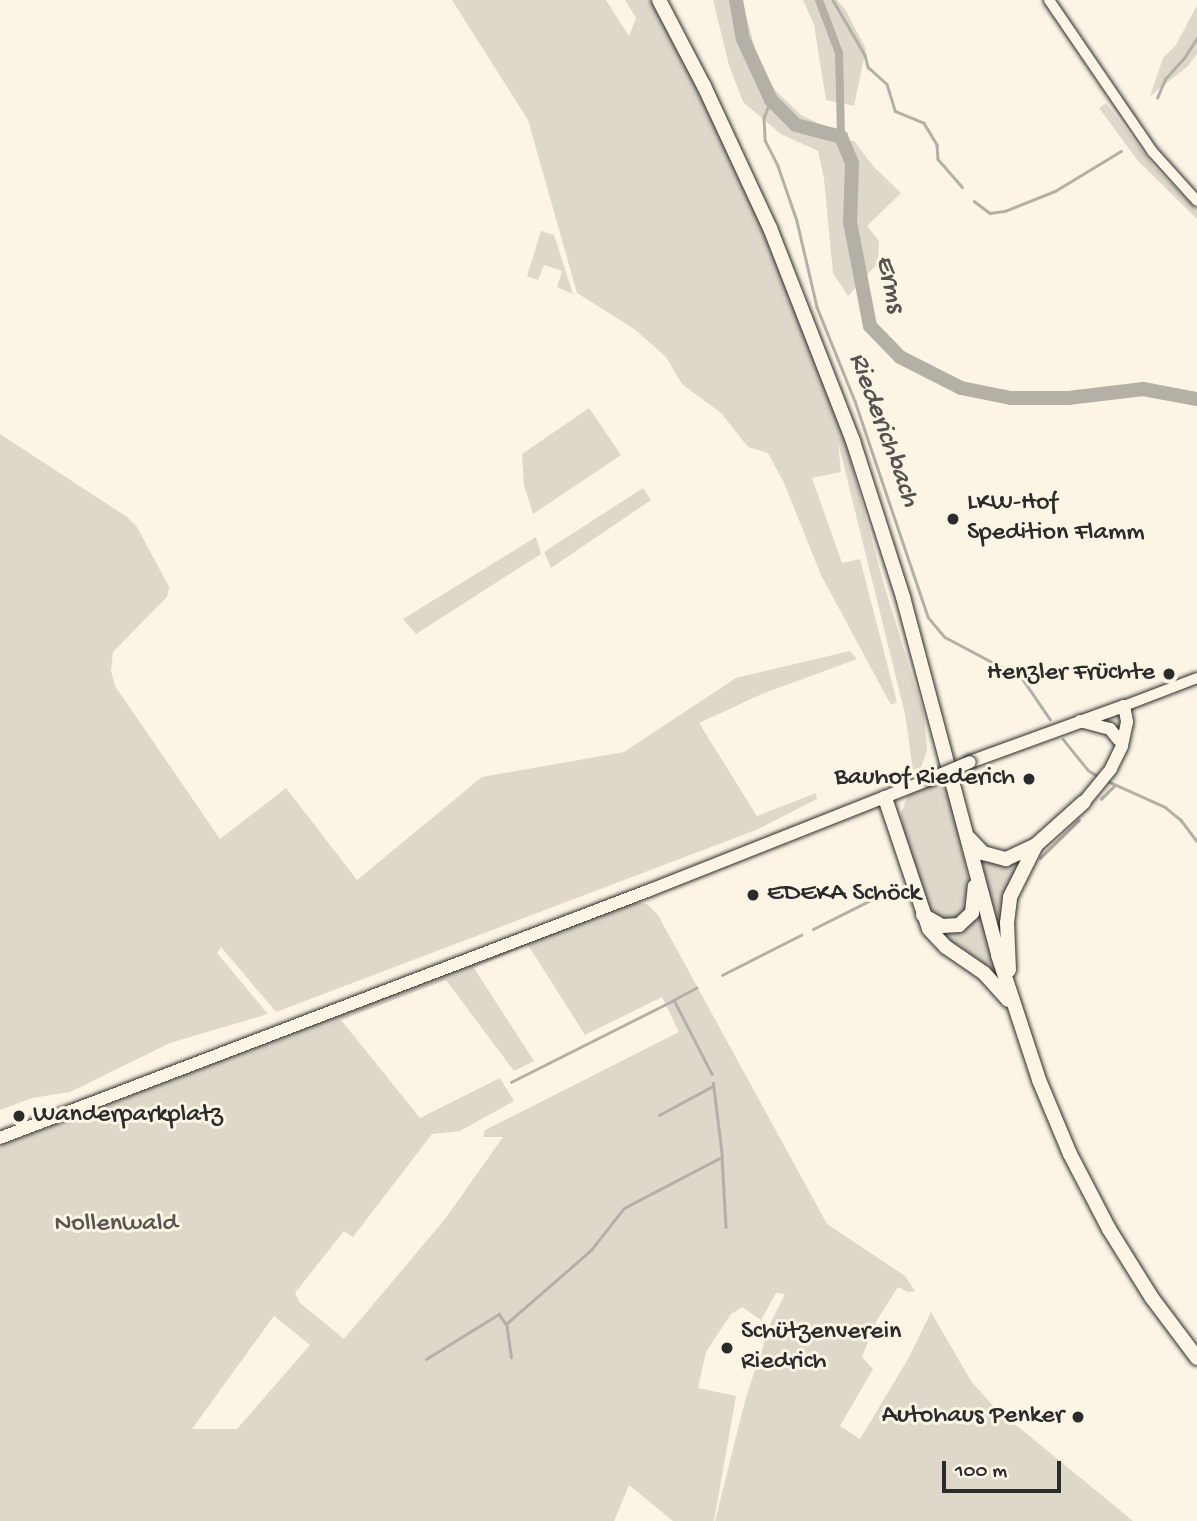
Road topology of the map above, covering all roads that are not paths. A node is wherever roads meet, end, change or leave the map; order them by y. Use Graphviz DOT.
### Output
graph roads {
  1 [pos="659,0"];
  2 [pos="1051,3"];
  3 [pos="1197,201"];
  4 [pos="1197,678"];
  5 [pos="1124,706"];
  6 [pos="1110,711"];
  7 [pos="1080,721"];
  8 [pos="1119,746"];
  9 [pos="885,797"];
  10 [pos="1084,802"];
  11 [pos="967,834"];
  12 [pos="1036,845"];
  13 [pos="974,863"];
  14 [pos="922,914"];
  15 [pos="1012,1001"];
  16 [pos="0,1138"];
  17 [pos="1197,1358"];
  1 -- 11 [label="highway"];
  2 -- 3 [label="street"];
  4 -- 5 [label="street"];
  5 -- 6 [label="main road"];
  5 -- 8 [label="main road"];
  6 -- 7 [label="main road"];
  6 -- 8 [label="main road"];
  7 -- 8 [label="main road"];
  7 -- 9 [label="main road, bridge"];
  8 -- 10 [label="main road"];
  9 -- 14 [label="highway"];
  9 -- 16 [label="main road"];
  10 -- 12 [label="highway"];
  11 -- 12 [label="highway"];
  11 -- 13 [label="highway"];
  12 -- 15 [label="highway"];
  13 -- 14 [label="highway"];
  13 -- 15 [label="highway"];
  14 -- 15 [label="highway"];
  15 -- 17 [label="highway"];
}
